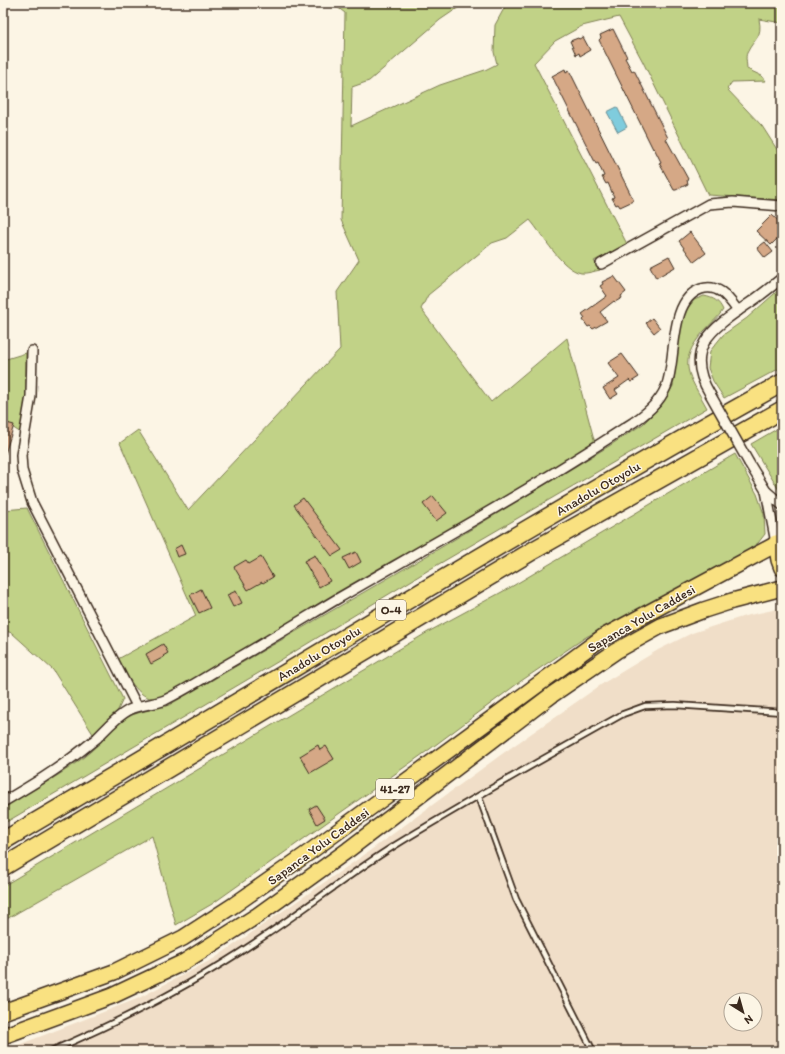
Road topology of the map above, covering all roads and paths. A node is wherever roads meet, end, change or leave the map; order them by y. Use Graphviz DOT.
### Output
graph roads {
  1 [pos="782,206"];
  2 [pos="601,264"];
  3 [pos="782,278"];
  4 [pos="738,311"];
  5 [pos="32,351"];
  6 [pos="782,383"];
  7 [pos="782,410"];
  8 [pos="766,490"];
  9 [pos="782,505"];
  10 [pos="779,542"];
  11 [pos="782,568"];
  12 [pos="782,588"];
  13 [pos="137,706"];
  14 [pos="782,712"];
  15 [pos="479,797"];
  16 [pos="3,802"];
  17 [pos="3,841"];
  18 [pos="3,867"];
  19 [pos="3,1012"];
  20 [pos="3,1036"];
  21 [pos="51,1051"];
  22 [pos="593,1051"];
  1 -- 2 [label="street"];
  3 -- 4 [label="street"];
  4 -- 8 [label="street, bridge"];
  4 -- 13 [label="street"];
  5 -- 13 [label="street"];
  6 -- 17 [label="highway, Anadolu Otoyolu / O-4"];
  7 -- 18 [label="highway, Anadolu Otoyolu / O-4"];
  8 -- 9 [label="street"];
  8 -- 10 [label="street"];
  10 -- 11 [label="highway"];
  10 -- 19 [label="highway, Sapanca Yolu Caddesi / 41-27"];
  12 -- 20 [label="highway, Sapanca Yolu Caddesi"];
  13 -- 16 [label="street"];
  14 -- 15 [label="lane"];
  15 -- 21 [label="lane"];
  15 -- 22 [label="lane"];
}
